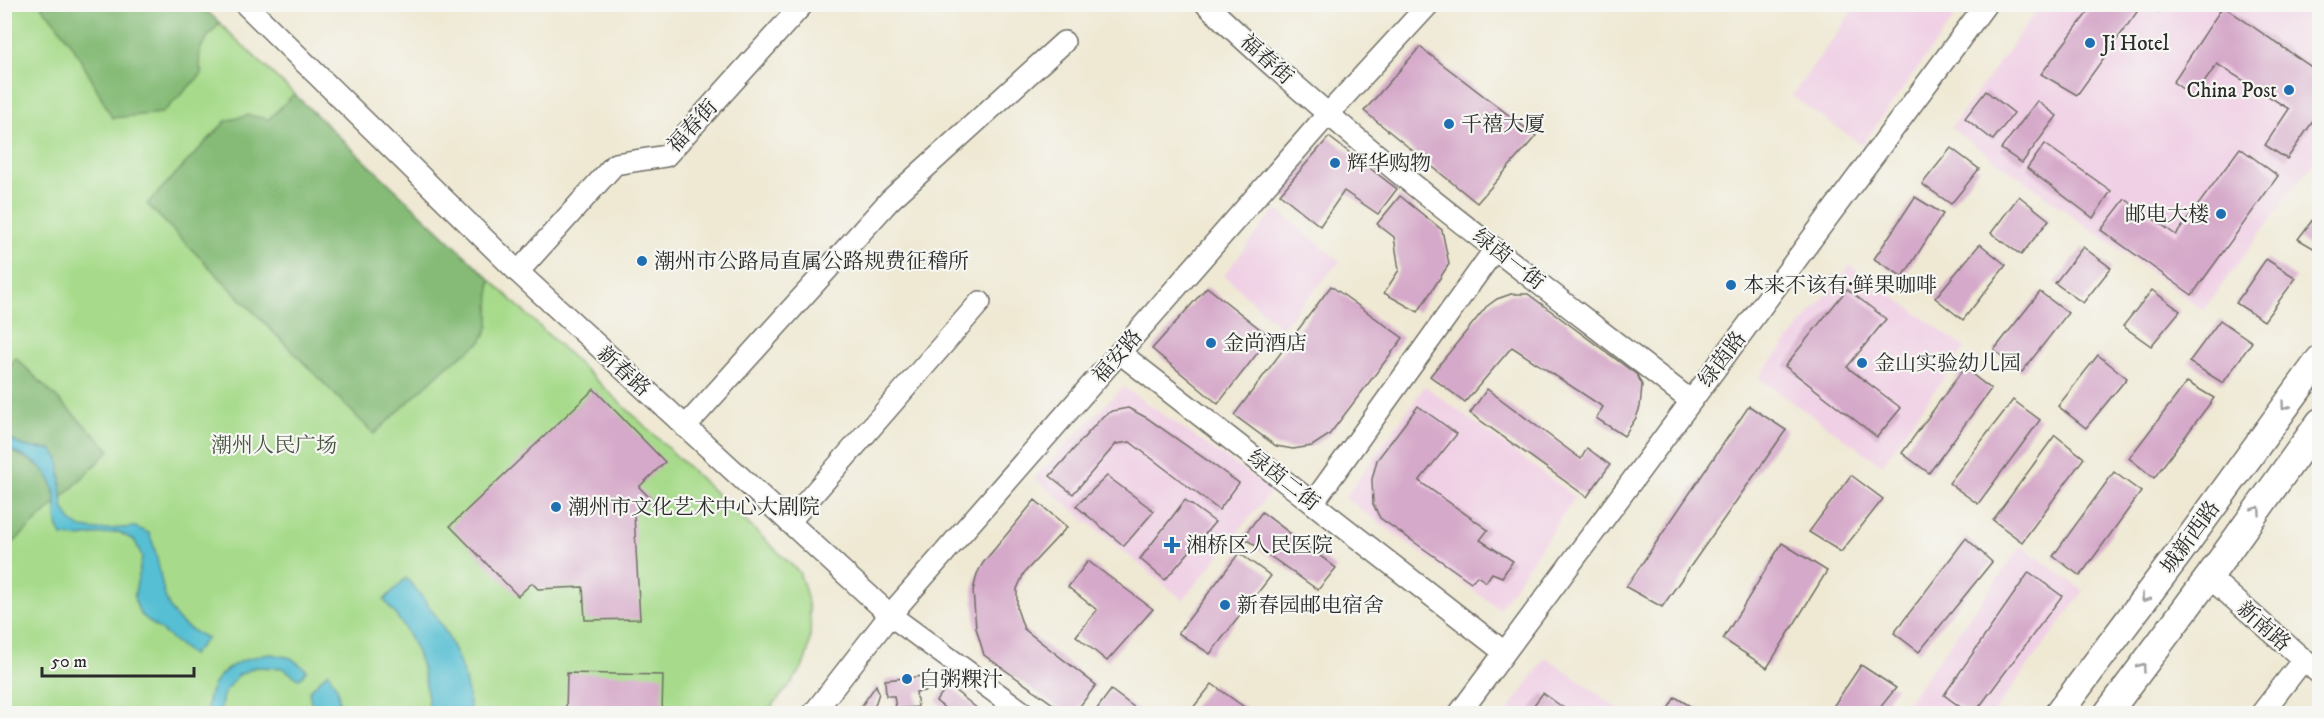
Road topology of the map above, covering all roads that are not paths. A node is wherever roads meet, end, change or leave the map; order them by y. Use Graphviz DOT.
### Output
graph roads {
  1 [pos="245,4"];
  2 [pos="803,4"];
  3 [pos="1428,4"];
  4 [pos="1986,4"];
  5 [pos="1212,7"];
  6 [pos="1064,42"];
  7 [pos="1328,114"];
  8 [pos="1495,249"];
  9 [pos="518,272"];
  10 [pos="980,302"];
  11 [pos="1120,352"];
  12 [pos="2319,359"];
  13 [pos="1691,401"];
  14 [pos="2319,422"];
  15 [pos="685,427"];
  16 [pos="1313,503"];
  17 [pos="789,522"];
  18 [pos="2210,577"];
  19 [pos="890,615"];
  20 [pos="1504,652"];
  21 [pos="2303,660"];
  22 [pos="2319,674"];
  23 [pos="813,714"];
  24 [pos="1025,714"];
  25 [pos="1459,714"];
  26 [pos="2058,714"];
  27 [pos="2107,714"];
  28 [pos="2261,714"];
  1 -- 9 [label="street, 新春路"];
  2 -- 9 [label="street, 福春街"];
  3 -- 7 [label="street, 福安路"];
  4 -- 13 [label="street, 绿茵路"];
  5 -- 7 [label="street, 福春街"];
  6 -- 15 [label="street"];
  7 -- 8 [label="street, 绿茵一街"];
  7 -- 11 [label="street, 福安路"];
  8 -- 13 [label="street, 绿茵一街"];
  8 -- 16 [label="street"];
  9 -- 15 [label="street, 新春路"];
  10 -- 17 [label="street"];
  11 -- 16 [label="street, 绿茵二街"];
  11 -- 19 [label="street, 福安路"];
  12 -- 26 [label="main road, 城新西路, one-way"];
  13 -- 20 [label="street, 绿茵路"];
  18 -- 14 [label="main road, 城新西路, one-way"];
  15 -- 17 [label="street, 新春路"];
  16 -- 20 [label="street, 绿茵二街"];
  17 -- 19 [label="street, 新春路"];
  18 -- 21 [label="street, 新南路"];
  27 -- 18 [label="main road, 城新西路, one-way"];
  19 -- 23 [label="street, 福安路"];
  19 -- 24 [label="street, 新春路"];
  20 -- 25 [label="street, 绿茵路"];
  21 -- 22 [label="street, 新南路"];
  21 -- 28 [label="street"];
}
